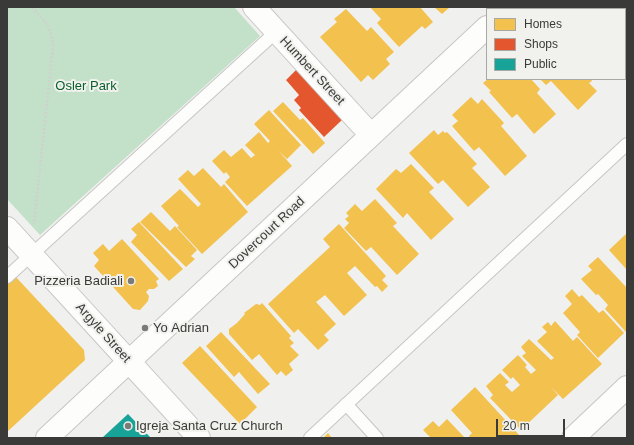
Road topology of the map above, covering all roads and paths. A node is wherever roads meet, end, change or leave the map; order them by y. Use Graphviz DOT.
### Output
graph roads {
  1 [pos="32,7"];
  2 [pos="256,8"];
  3 [pos="486,29"];
  4 [pos="276,32"];
  5 [pos="371,135"];
  6 [pos="627,144"];
  7 [pos="34,225"];
  8 [pos="7,228"];
  9 [pos="32,255"];
  10 [pos="7,277"];
  11 [pos="130,362"];
  12 [pos="627,387"];
  13 [pos="346,404"];
  14 [pos="47,438"];
  15 [pos="199,438"];
  16 [pos="310,438"];
  17 [pos="377,438"];
  18 [pos="573,438"];
  1 -- 7 [label="path"];
  2 -- 4 [label="street, Humbert Street"];
  3 -- 5 [label="street, Dovercourt Road"];
  4 -- 5 [label="street, Humbert Street"];
  4 -- 9 [label="lane"];
  5 -- 11 [label="street, Dovercourt Road"];
  6 -- 13 [label="lane"];
  8 -- 9 [label="street, Argyle Street"];
  9 -- 10 [label="lane"];
  9 -- 11 [label="street, Argyle Street"];
  11 -- 14 [label="street, Dovercourt Road"];
  11 -- 15 [label="street, Argyle Street"];
  12 -- 18 [label="street"];
  13 -- 16 [label="lane"];
  13 -- 17 [label="lane"];
}
